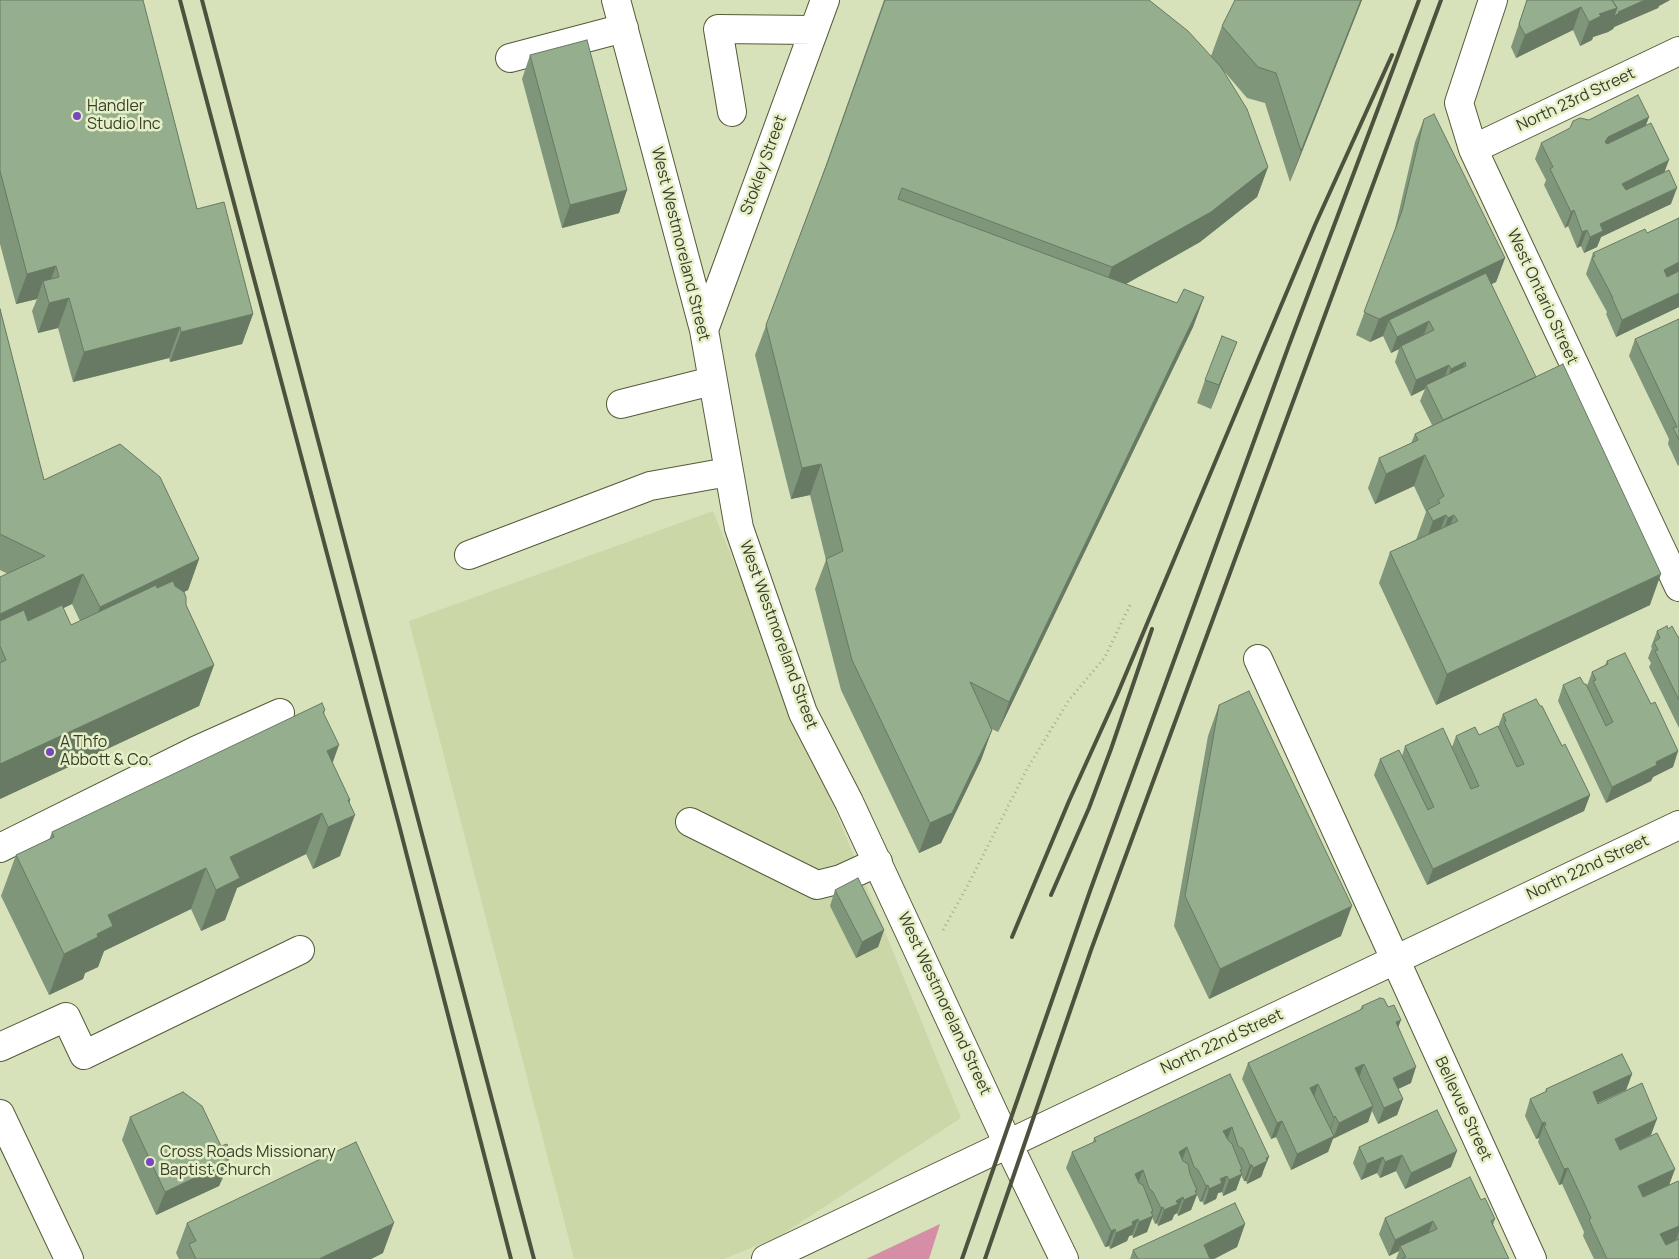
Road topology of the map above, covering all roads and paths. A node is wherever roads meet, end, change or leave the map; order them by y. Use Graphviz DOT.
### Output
graph roads {
  1 [pos="616,0"];
  2 [pos="824,0"];
  3 [pos="1493,0"];
  4 [pos="624,28"];
  5 [pos="814,30"];
  6 [pos="1679,51"];
  7 [pos="510,58"];
  8 [pos="732,112"];
  9 [pos="1472,149"];
  10 [pos="704,330"];
  11 [pos="712,381"];
  12 [pos="621,404"];
  13 [pos="728,472"];
  14 [pos="469,555"];
  15 [pos="1679,587"];
  16 [pos="1130,605"];
  17 [pos="1258,658"];
  18 [pos="280,713"];
  19 [pos="690,822"];
  20 [pos="1679,825"];
  21 [pos="0,848"];
  22 [pos="878,862"];
  23 [pos="300,950"];
  24 [pos="922,956"];
  25 [pos="1395,960"];
  26 [pos="0,1047"];
  27 [pos="1,1117"];
  28 [pos="1008,1144"];
  29 [pos="69,1259"];
  30 [pos="766,1259"];
  31 [pos="1064,1259"];
  32 [pos="1532,1259"];
  1 -- 4 [label="street, West Westmoreland Street"];
  2 -- 5 [label="street, Stokley Street"];
  3 -- 9 [label="street, West Ontario Street"];
  4 -- 7 [label="street"];
  4 -- 10 [label="street, West Westmoreland Street"];
  5 -- 8 [label="street"];
  5 -- 10 [label="street, Stokley Street"];
  6 -- 9 [label="street, North 23rd Street"];
  9 -- 15 [label="street, West Ontario Street"];
  10 -- 11 [label="street, West Westmoreland Street"];
  11 -- 12 [label="street"];
  11 -- 13 [label="street, West Westmoreland Street"];
  13 -- 14 [label="street"];
  13 -- 22 [label="street, West Westmoreland Street"];
  16 -- 24 [label="path"];
  17 -- 25 [label="street, Bellevue Street"];
  18 -- 21 [label="street"];
  19 -- 22 [label="street"];
  20 -- 25 [label="street, North 22nd Street"];
  22 -- 24 [label="street, West Westmoreland Street"];
  23 -- 26 [label="street"];
  24 -- 28 [label="street, West Westmoreland Street"];
  25 -- 28 [label="street, North 22nd Street"];
  25 -- 32 [label="street, Bellevue Street"];
  27 -- 29 [label="street"];
  28 -- 30 [label="street, North 22nd Street"];
  28 -- 31 [label="street, West Westmoreland Street"];
}
